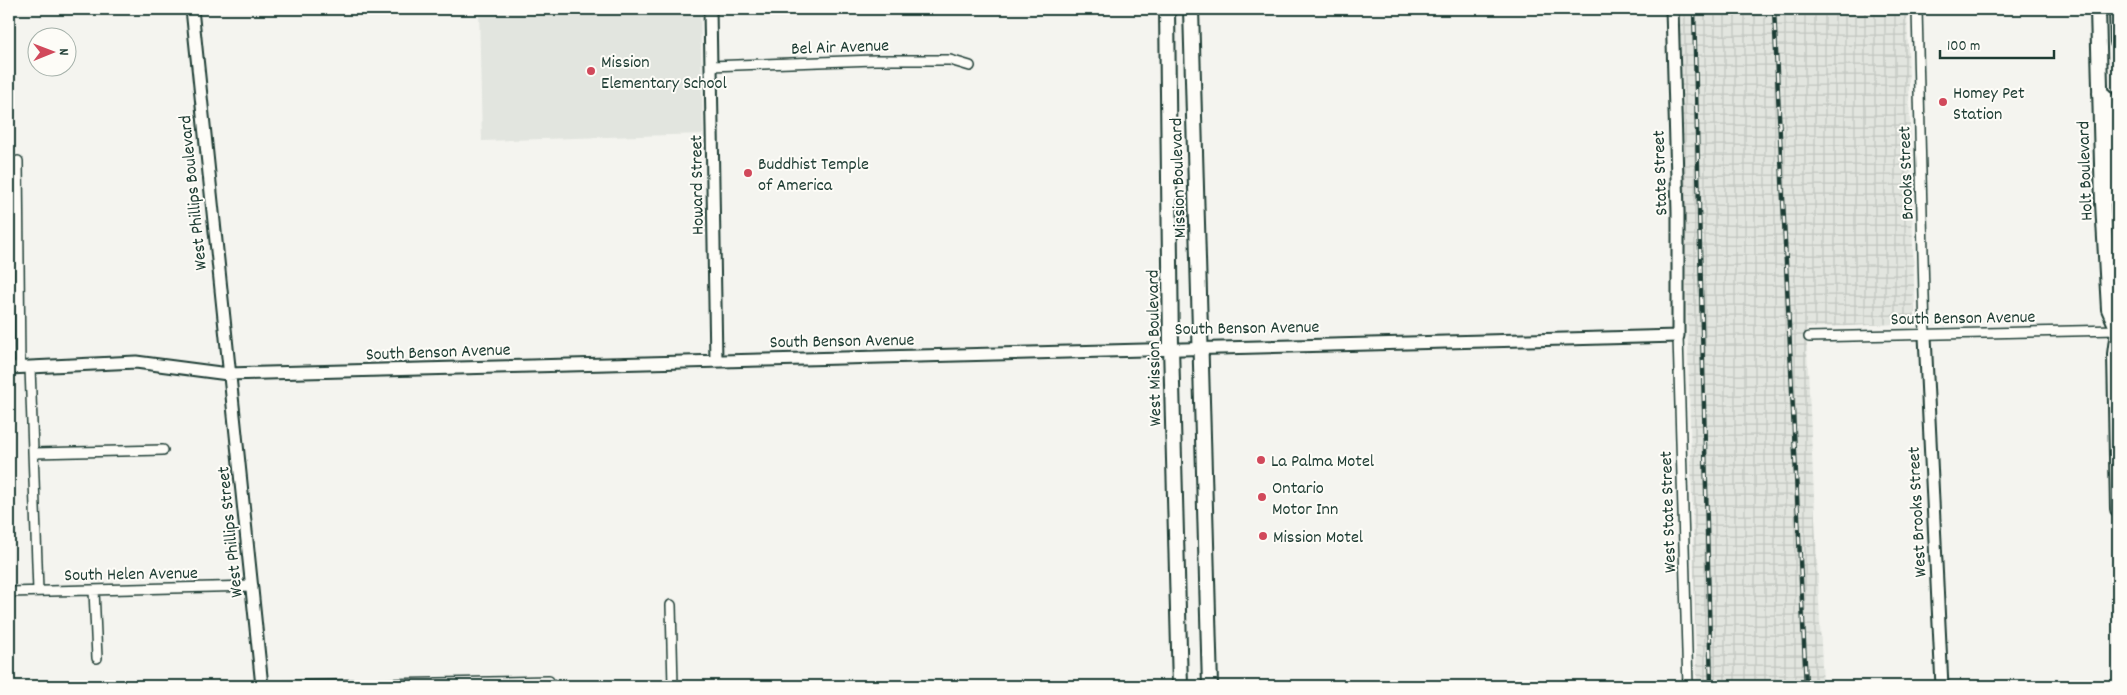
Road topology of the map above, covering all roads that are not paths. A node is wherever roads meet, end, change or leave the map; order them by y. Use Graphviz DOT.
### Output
graph roads {
  1 [pos="192,9"];
  2 [pos="710,9"];
  3 [pos="1166,9"];
  4 [pos="1191,9"];
  5 [pos="1672,9"];
  6 [pos="1917,9"];
  7 [pos="2098,9"];
  8 [pos="2117,9"];
  9 [pos="2118,42"];
  10 [pos="711,66"];
  11 [pos="970,66"];
  12 [pos="2100,93"];
  13 [pos="2118,158"];
  14 [pos="2102,160"];
  15 [pos="18,161"];
  16 [pos="2118,203"];
  17 [pos="2118,330"];
  18 [pos="1678,336"];
  19 [pos="1925,336"];
  20 [pos="1809,338"];
  21 [pos="1200,345"];
  22 [pos="1171,346"];
  23 [pos="716,361"];
  24 [pos="20,368"];
  25 [pos="228,374"];
  26 [pos="163,450"];
  27 [pos="34,453"];
  28 [pos="2118,509"];
  29 [pos="253,586"];
  30 [pos="94,590"];
  31 [pos="38,591"];
  32 [pos="9,592"];
  33 [pos="671,605"];
  34 [pos="97,658"];
  35 [pos="549,681"];
  36 [pos="262,686"];
  37 [pos="282,686"];
  38 [pos="673,686"];
  39 [pos="1180,686"];
  40 [pos="1210,686"];
  41 [pos="1688,686"];
  42 [pos="1942,686"];
  1 -- 25 [label="street, West Phillips Boulevard"];
  2 -- 10 [label="street, Howard Street"];
  3 -- 22 [label="main road, West Mission Boulevard"];
  4 -- 21 [label="main road, Mission Boulevard"];
  5 -- 18 [label="street, State Street"];
  6 -- 19 [label="street, Brooks Street"];
  7 -- 12 [label="main road, Holt Boulevard"];
  8 -- 9 [label="main road"];
  10 -- 11 [label="street, Bel Air Avenue"];
  10 -- 23 [label="street, Howard Street"];
  12 -- 13 [label="main road"];
  12 -- 14 [label="main road, Holt Boulevard"];
  14 -- 16 [label="main road"];
  14 -- 17 [label="main road, Holt Boulevard"];
  15 -- 24 [label="street"];
  17 -- 19 [label="street, South Benson Avenue"];
  17 -- 28 [label="main road"];
  18 -- 21 [label="street, South Benson Avenue"];
  18 -- 41 [label="street, West State Street"];
  19 -- 20 [label="street, South Benson Avenue"];
  19 -- 42 [label="street, West Brooks Street"];
  21 -- 22 [label="street, South Benson Avenue"];
  21 -- 40 [label="main road"];
  22 -- 23 [label="street, South Benson Avenue"];
  22 -- 39 [label="main road, West Mission Boulevard"];
  23 -- 25 [label="street, South Benson Avenue"];
  24 -- 25 [label="street, South Benson Avenue"];
  24 -- 27 [label="street"];
  25 -- 29 [label="street, West Phillips Street"];
  26 -- 27 [label="street"];
  27 -- 31 [label="street"];
  29 -- 30 [label="street, South Helen Avenue"];
  29 -- 36 [label="street, West Phillips Street"];
  30 -- 31 [label="street, South Helen Avenue"];
  30 -- 34 [label="street"];
  31 -- 32 [label="street, South Helen Avenue"];
  33 -- 38 [label="street"];
  35 -- 37 [label="street"];
}
